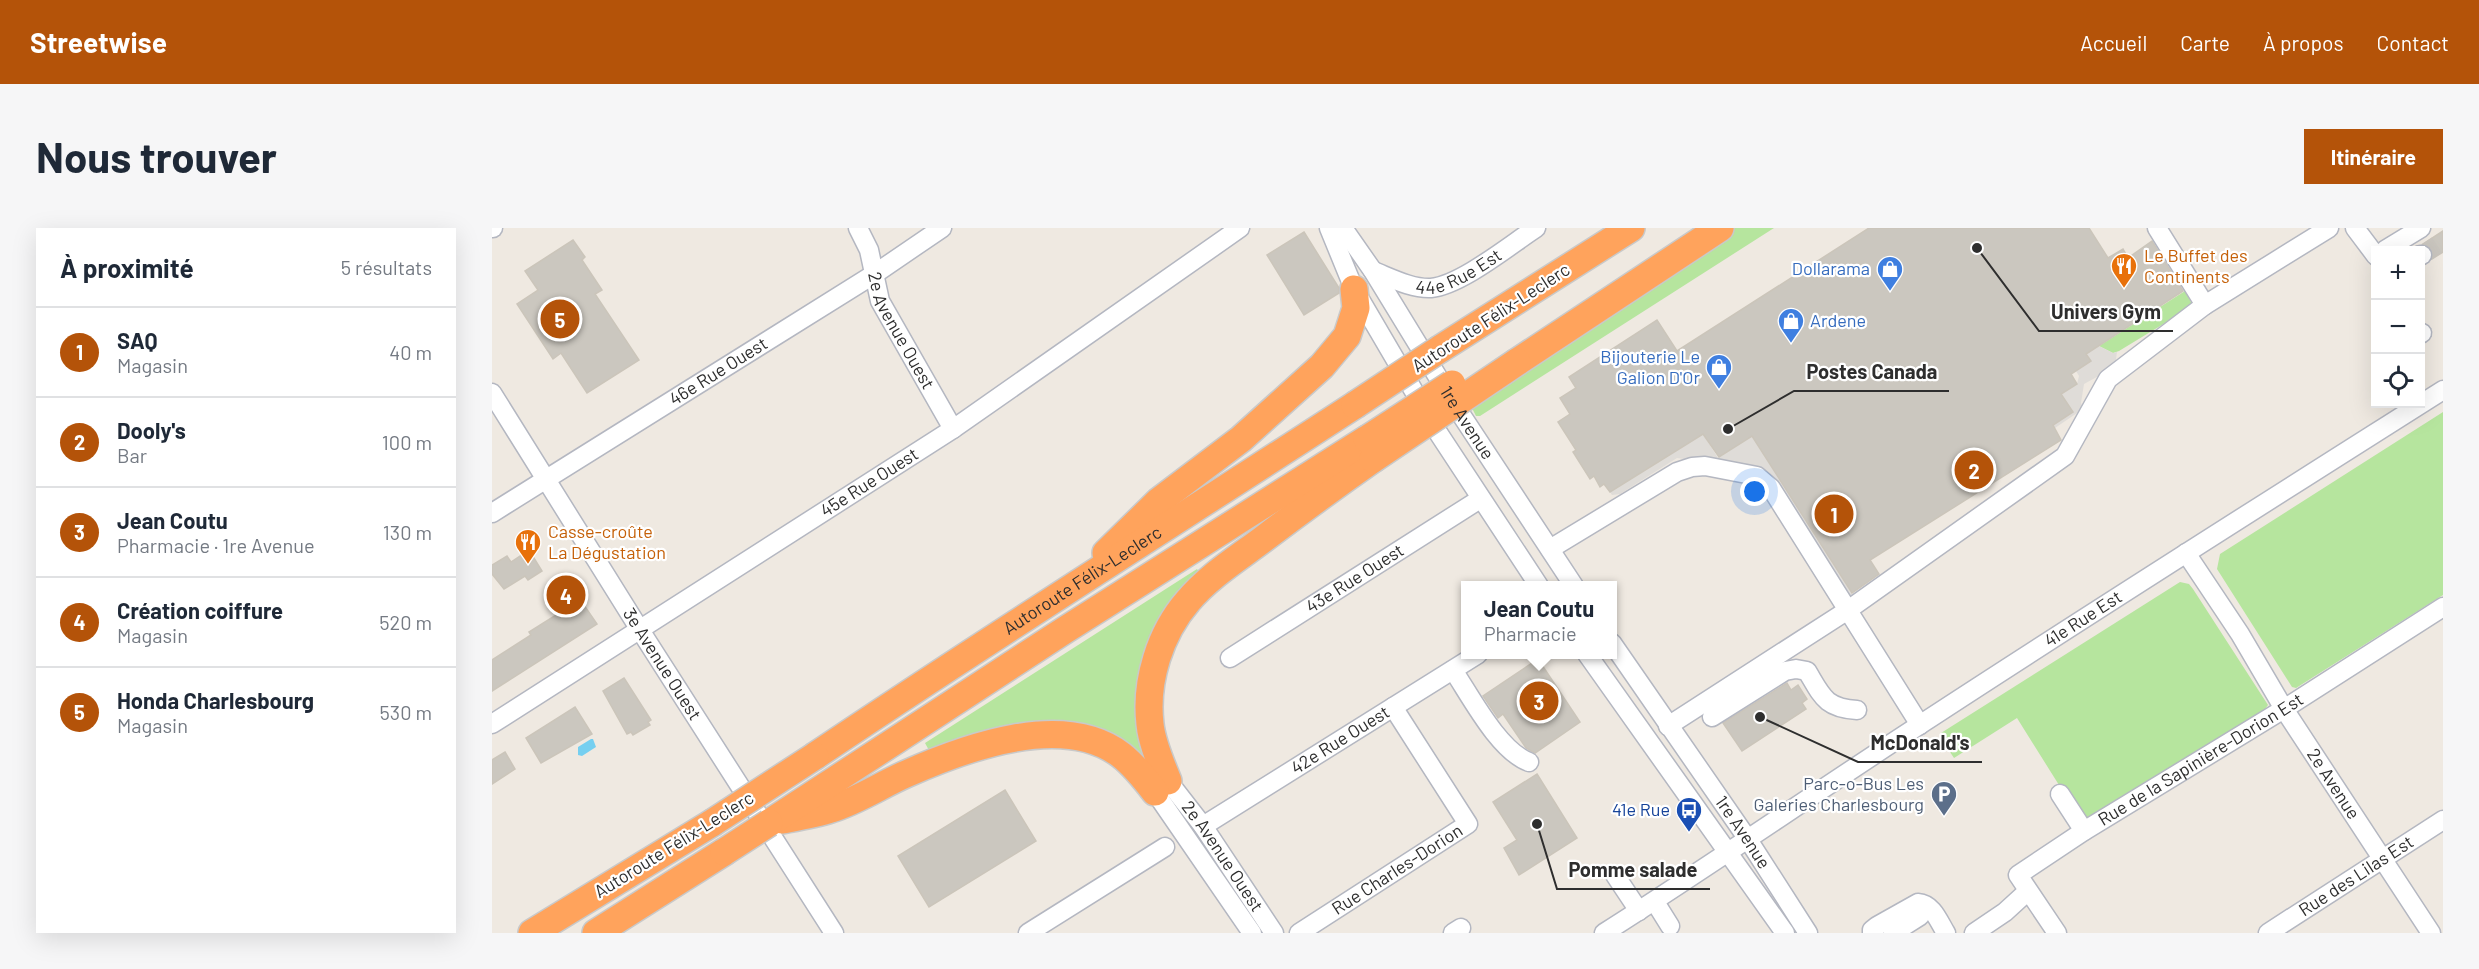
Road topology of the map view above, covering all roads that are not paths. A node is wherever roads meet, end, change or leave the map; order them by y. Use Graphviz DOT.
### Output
graph roads {
  1 [pos="858,228"];
  2 [pos="942,228"];
  3 [pos="1240,228"];
  4 [pos="1329,228"];
  5 [pos="1343,228"];
  6 [pos="1536,228"];
  7 [pos="1631,228"];
  8 [pos="1692,228"];
  9 [pos="1720,228"];
  10 [pos="2157,228"];
  11 [pos="2329,228"];
  12 [pos="2355,228"];
  13 [pos="2421,228"];
  14 [pos="2392,246"];
  15 [pos="2371,249"];
  16 [pos="876,273"];
  17 [pos="1364,280"];
  18 [pos="2205,305"];
  19 [pos="1509,356"];
  20 [pos="2443,390"];
  21 [pos="492,393"];
  22 [pos="953,429"];
  23 [pos="1370,449"];
  24 [pos="546,479"];
  25 [pos="1480,499"];
  26 [pos="492,513"];
  27 [pos="1550,549"];
  28 [pos="2186,553"];
  29 [pos="1536,581"];
  30 [pos="1571,581"];
  31 [pos="1062,596"];
  32 [pos="2443,607"];
  33 [pos="1848,610"];
  34 [pos="640,630"];
  35 [pos="1617,650"];
  36 [pos="1230,658"];
  37 [pos="1470,659"];
  38 [pos="1591,659"];
  39 [pos="1453,670"];
  40 [pos="1394,706"];
  41 [pos="2284,709"];
  42 [pos="1854,710"];
  43 [pos="1712,717"];
  44 [pos="492,724"];
  45 [pos="1920,725"];
  46 [pos="1668,726"];
  47 [pos="1529,762"];
  48 [pos="1162,786"];
  49 [pos="2060,794"];
  50 [pos="827,798"];
  51 [pos="2443,820"];
  52 [pos="1203,826"];
  53 [pos="2084,831"];
  54 [pos="1747,838"];
  55 [pos="1165,848"];
  56 [pos="1727,853"];
  57 [pos="2384,858"];
  58 [pos="1616,876"];
  59 [pos="2028,891"];
  60 [pos="1655,902"];
  61 [pos="1639,911"];
  62 [pos="1920,916"];
  63 [pos="1670,926"];
  64 [pos="532,933"];
  65 [pos="596,933"];
  66 [pos="834,933"];
  67 [pos="1028,933"];
  68 [pos="1252,933"];
  69 [pos="1275,933"];
  70 [pos="1299,933"];
  71 [pos="1604,933"];
  72 [pos="1785,933"];
  73 [pos="1808,933"];
  74 [pos="1872,933"];
  75 [pos="1893,933"];
  76 [pos="1947,933"];
  77 [pos="1974,933"];
  78 [pos="2056,933"];
  79 [pos="2268,933"];
  80 [pos="2431,933"];
  1 -- 16 [label="street, 2e Avenue Ouest"];
  2 -- 16 [label="street, 46e Rue Ouest"];
  3 -- 22 [label="street, 45e Rue Ouest"];
  4 -- 17 [label="street, 1re Avenue"];
  5 -- 17 [label="street, 1re Avenue"];
  6 -- 17 [label="street, 44e Rue Est"];
  7 -- 31 [label="highway, Autoroute Félix-Leclerc, bridge"];
  8 -- 19 [label="highway, Autoroute Félix-Leclerc"];
  9 -- 19 [label="highway"];
  10 -- 18 [label="street"];
  11 -- 18 [label="street"];
  12 -- 15 [label="street"];
  13 -- 14 [label="street"];
  16 -- 22 [label="street, 2e Avenue Ouest"];
  16 -- 24 [label="street, 46e Rue Ouest"];
  17 -- 25 [label="street, 1re Avenue"];
  17 -- 27 [label="street, 1re Avenue"];
  17 -- 31 [label="highway"];
  18 -- 33 [label="street"];
  19 -- 23 [label="highway, Autoroute Félix-Leclerc, bridge"];
  20 -- 28 [label="street, 41e Rue Est"];
  21 -- 24 [label="street, 3e Avenue Ouest"];
  22 -- 34 [label="street, 45e Rue Ouest"];
  23 -- 48 [label="highway"];
  23 -- 50 [label="highway, Autoroute Félix-Leclerc"];
  24 -- 26 [label="street, 46e Rue Ouest"];
  24 -- 34 [label="street, 3e Avenue Ouest"];
  25 -- 29 [label="street, 1re Avenue"];
  25 -- 36 [label="street, 43e Rue Ouest"];
  27 -- 30 [label="street, 1re Avenue"];
  27 -- 33 [label="street"];
  28 -- 41 [label="street, 2e Avenue"];
  28 -- 45 [label="street, 41e Rue Est"];
  31 -- 64 [label="highway, Autoroute Félix-Leclerc, bridge"];
  32 -- 41 [label="street, Rue de la Sapinière-Dorion Est"];
  33 -- 45 [label="street"];
  33 -- 46 [label="street"];
  34 -- 44 [label="street, 45e Rue Ouest"];
  34 -- 66 [label="street, 3e Avenue Ouest"];
  35 -- 46 [label="street, 1re Avenue"];
  37 -- 39 [label="street, 42e Rue Ouest"];
  38 -- 56 [label="street, 1re Avenue"];
  39 -- 40 [label="street, 42e Rue Ouest"];
  39 -- 47 [label="street"];
  40 -- 52 [label="street, 42e Rue Ouest"];
  40 -- 70 [label="street, Rue Charles-Dorion"];
  41 -- 53 [label="street, Rue de la Sapinière-Dorion Est"];
  41 -- 57 [label="street, 2e Avenue"];
  42 -- 43 [label="street"];
  45 -- 54 [label="street, 41e Rue Est"];
  46 -- 54 [label="street, 1re Avenue"];
  48 -- 50 [label="highway"];
  48 -- 52 [label="street, 2e Avenue Ouest"];
  48 -- 68 [label="street, 2e Avenue Ouest"];
  49 -- 53 [label="street"];
  50 -- 65 [label="highway, Autoroute Félix-Leclerc, bridge"];
  51 -- 57 [label="street, Rue des Lilas Est"];
  52 -- 69 [label="street, 2e Avenue Ouest"];
  53 -- 59 [label="street, Rue de la Sapinière-Dorion Est"];
  54 -- 56 [label="street, 41e Rue Est"];
  54 -- 73 [label="street, 1re Avenue"];
  55 -- 67 [label="street"];
  56 -- 60 [label="street, 41e Rue Est"];
  56 -- 72 [label="street, 1re Avenue"];
  57 -- 79 [label="street, Rue des Lilas Est"];
  57 -- 80 [label="street, 2e Avenue"];
  58 -- 61 [label="street"];
  59 -- 77 [label="street"];
  59 -- 78 [label="street"];
  60 -- 61 [label="street, 41e Rue Est"];
  60 -- 63 [label="street"];
  61 -- 71 [label="street, 41e Rue Est"];
  62 -- 75 [label="street"];
  74 -- 76 [label="street"];
}
